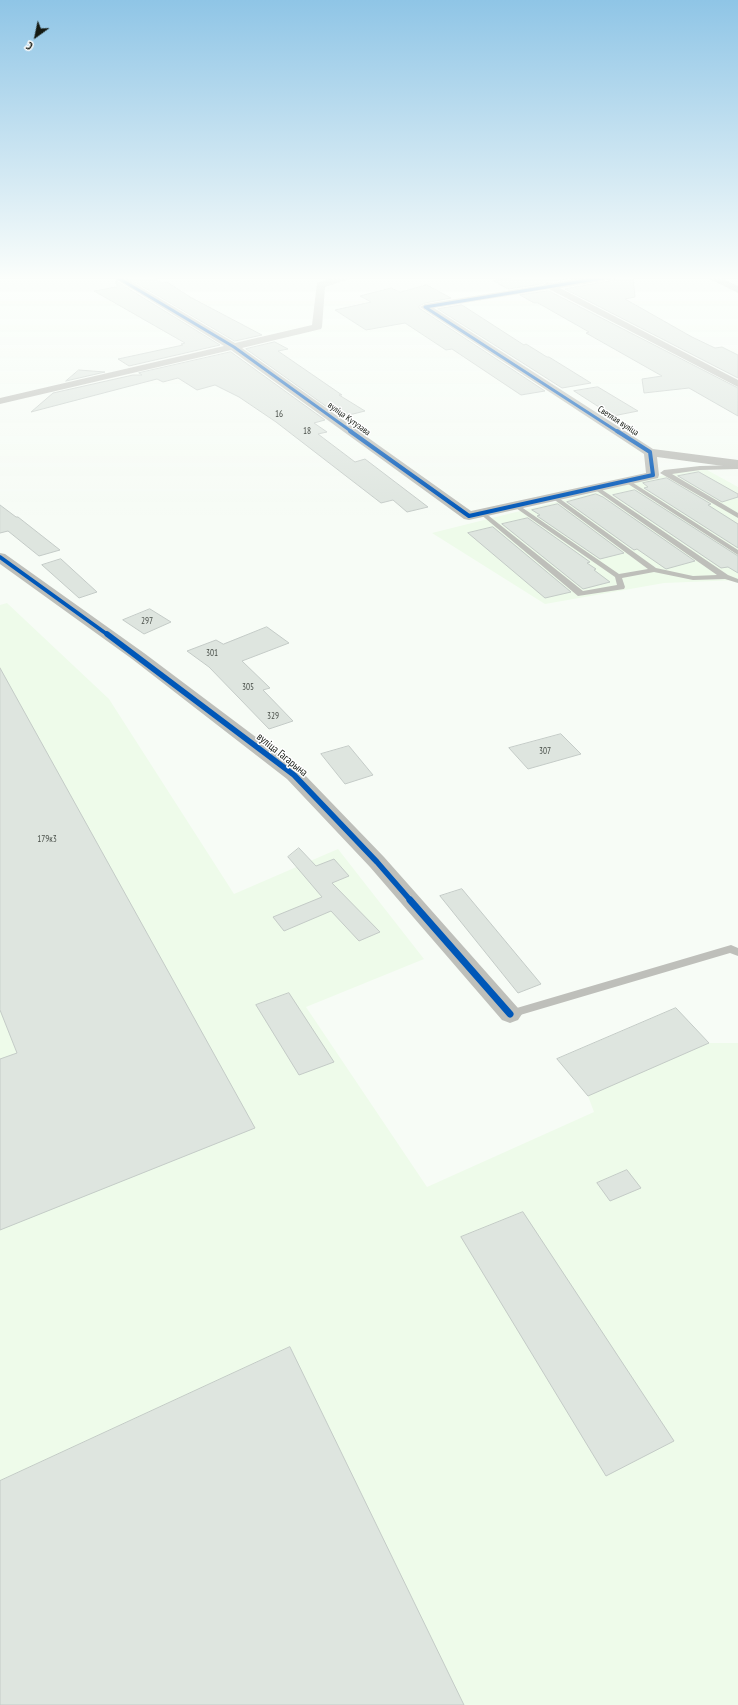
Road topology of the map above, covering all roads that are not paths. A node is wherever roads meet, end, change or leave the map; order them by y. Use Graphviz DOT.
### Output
graph roads {
  1 [pos="197,356"];
  2 [pos="246,356"];
  3 [pos="500,356"];
  4 [pos="684,356"];
  5 [pos="738,384"];
  6 [pos="0,401"];
  7 [pos="650,452"];
  8 [pos="738,464"];
  9 [pos="738,467"];
  10 [pos="659,474"];
  11 [pos="628,480"];
  12 [pos="596,488"];
  13 [pos="554,497"];
  14 [pos="515,506"];
  15 [pos="482,513"];
  16 [pos="738,516"];
  17 [pos="738,553"];
  18 [pos="0,557"];
  19 [pos="654,570"];
  20 [pos="618,576"];
  21 [pos="725,577"];
  22 [pos="738,581"];
  23 [pos="738,952"];
  24 [pos="510,1014"];
  1 -- 6 [label="street"];
  2 -- 15 [label="street, вуліца Кутузава"];
  3 -- 7 [label="street, Светлая вуліца"];
  4 -- 5 [label="street"];
  7 -- 8 [label="street"];
  7 -- 10 [label="street"];
  9 -- 10 [label="lane"];
  10 -- 11 [label="street"];
  10 -- 16 [label="lane"];
  11 -- 12 [label="street"];
  11 -- 17 [label="lane"];
  12 -- 13 [label="street"];
  12 -- 21 [label="lane"];
  13 -- 14 [label="street"];
  13 -- 19 [label="lane"];
  14 -- 15 [label="street"];
  14 -- 20 [label="lane"];
  15 -- 20 [label="lane"];
  18 -- 24 [label="street, вуліца Гагарына"];
  19 -- 20 [label="lane"];
  19 -- 21 [label="lane"];
  21 -- 22 [label="lane"];
  23 -- 24 [label="lane"];
}
